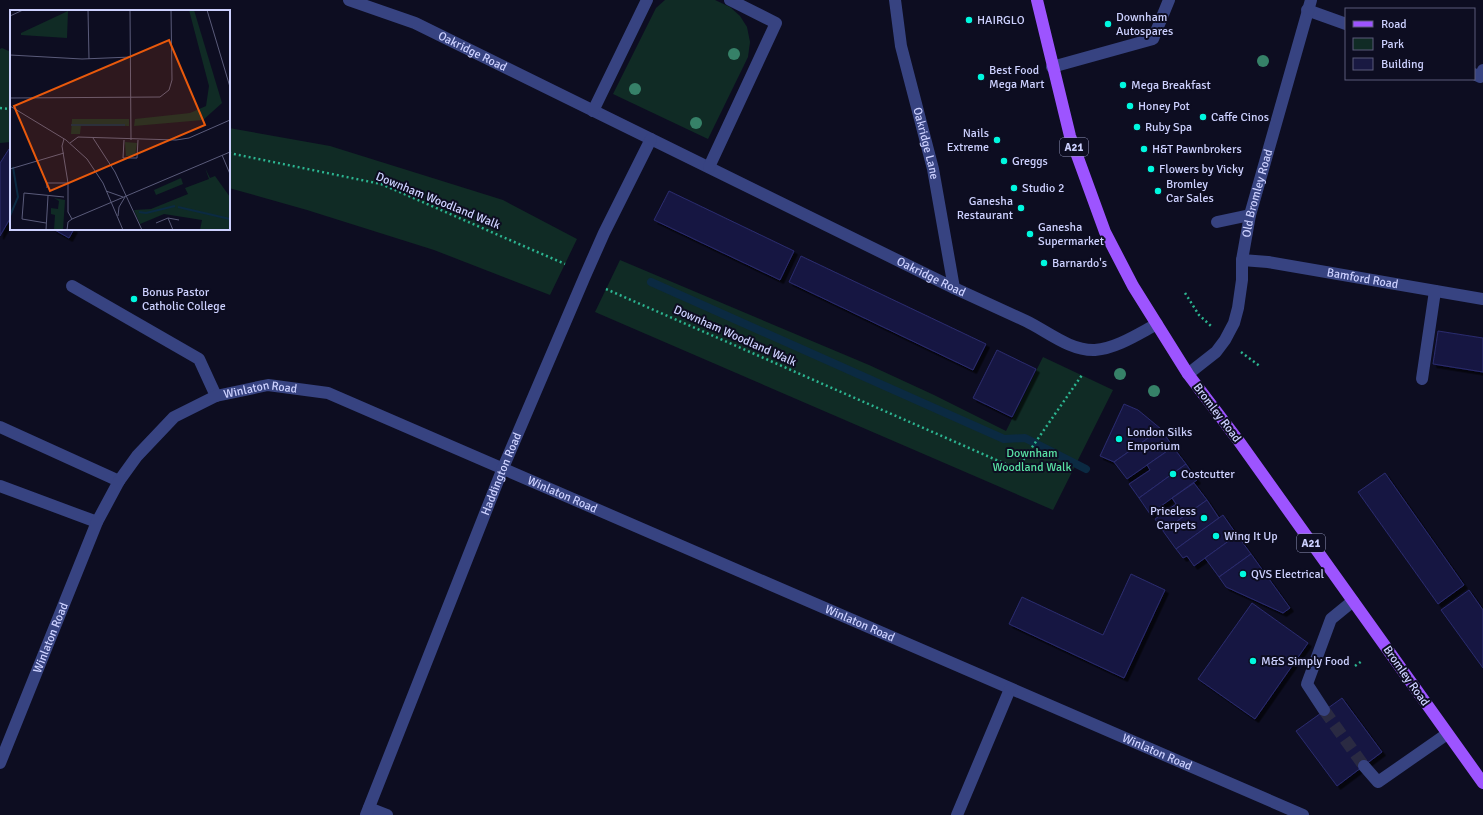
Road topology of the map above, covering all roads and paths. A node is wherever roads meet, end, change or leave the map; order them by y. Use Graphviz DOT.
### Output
graph roads {
  1 [pos="349,0"];
  2 [pos="647,0"];
  3 [pos="730,0"];
  4 [pos="895,0"];
  5 [pos="1036,0"];
  6 [pos="1169,0"];
  7 [pos="1309,5"];
  8 [pos="1345,23"];
  9 [pos="1052,67"];
  10 [pos="1483,70"];
  11 [pos="1475,74"];
  12 [pos="0,108"];
  13 [pos="10,109"];
  14 [pos="593,111"];
  15 [pos="651,139"];
  16 [pos="230,153"];
  17 [pos="709,167"];
  18 [pos="1250,215"];
  19 [pos="1217,222"];
  20 [pos="1242,260"];
  21 [pos="565,264"];
  22 [pos="72,286"];
  23 [pos="954,288"];
  24 [pos="606,289"];
  25 [pos="1435,291"];
  26 [pos="1483,299"];
  27 [pos="1157,324"];
  28 [pos="1188,374"];
  29 [pos="1082,375"];
  30 [pos="1422,379"];
  31 [pos="216,396"];
  32 [pos="0,427"];
  33 [pos="503,468"];
  34 [pos="119,481"];
  35 [pos="0,486"];
  36 [pos="97,522"];
  37 [pos="1353,601"];
  38 [pos="1362,661"];
  39 [pos="1355,666"];
  40 [pos="1010,689"];
  41 [pos="1324,710"];
  42 [pos="1447,734"];
  43 [pos="0,763"];
  44 [pos="1364,766"];
  45 [pos="1483,783"];
  46 [pos="368,812"];
  47 [pos="387,815"];
  48 [pos="957,815"];
  49 [pos="1303,815"];
  1 -- 14 [label="street, Oakridge Road"];
  2 -- 14 [label="street"];
  3 -- 17 [label="street"];
  4 -- 23 [label="street, Oakridge Lane"];
  5 -- 9 [label="main road, Bromley Road / A21"];
  6 -- 9 [label="street"];
  7 -- 8 [label="street"];
  7 -- 18 [label="street, Old Bromley Road"];
  9 -- 27 [label="main road, Bromley Road / A21"];
  10 -- 11 [label="street"];
  12 -- 13 [label="path"];
  14 -- 15 [label="street, Oakridge Road"];
  15 -- 17 [label="street, Oakridge Road"];
  15 -- 33 [label="street, Haddington Road"];
  16 -- 21 [label="path, Downham Woodland Walk"];
  17 -- 23 [label="street, Oakridge Road"];
  18 -- 19 [label="street"];
  18 -- 20 [label="street, Old Bromley Road"];
  20 -- 25 [label="street, Bamford Road"];
  20 -- 28 [label="street, Old Bromley Road"];
  22 -- 31 [label="street"];
  23 -- 27 [label="street, Oakridge Road"];
  24 -- 29 [label="path, Downham Woodland Walk"];
  25 -- 26 [label="street, Bamford Road"];
  25 -- 30 [label="street"];
  27 -- 28 [label="main road, Bromley Road / A21"];
  28 -- 37 [label="main road, Bromley Road / A21"];
  31 -- 33 [label="street, Winlaton Road"];
  31 -- 34 [label="street, Winlaton Road"];
  32 -- 34 [label="street"];
  33 -- 40 [label="street, Winlaton Road"];
  33 -- 46 [label="street, Haddington Road"];
  34 -- 36 [label="street, Winlaton Road"];
  35 -- 36 [label="street"];
  36 -- 43 [label="street, Winlaton Road"];
  37 -- 41 [label="street"];
  37 -- 42 [label="main road, Bromley Road / A21"];
  38 -- 39 [label="path"];
  40 -- 48 [label="street"];
  40 -- 49 [label="street, Winlaton Road"];
  42 -- 44 [label="street"];
  42 -- 45 [label="main road, Bromley Road / A21"];
  46 -- 47 [label="street"];
}
